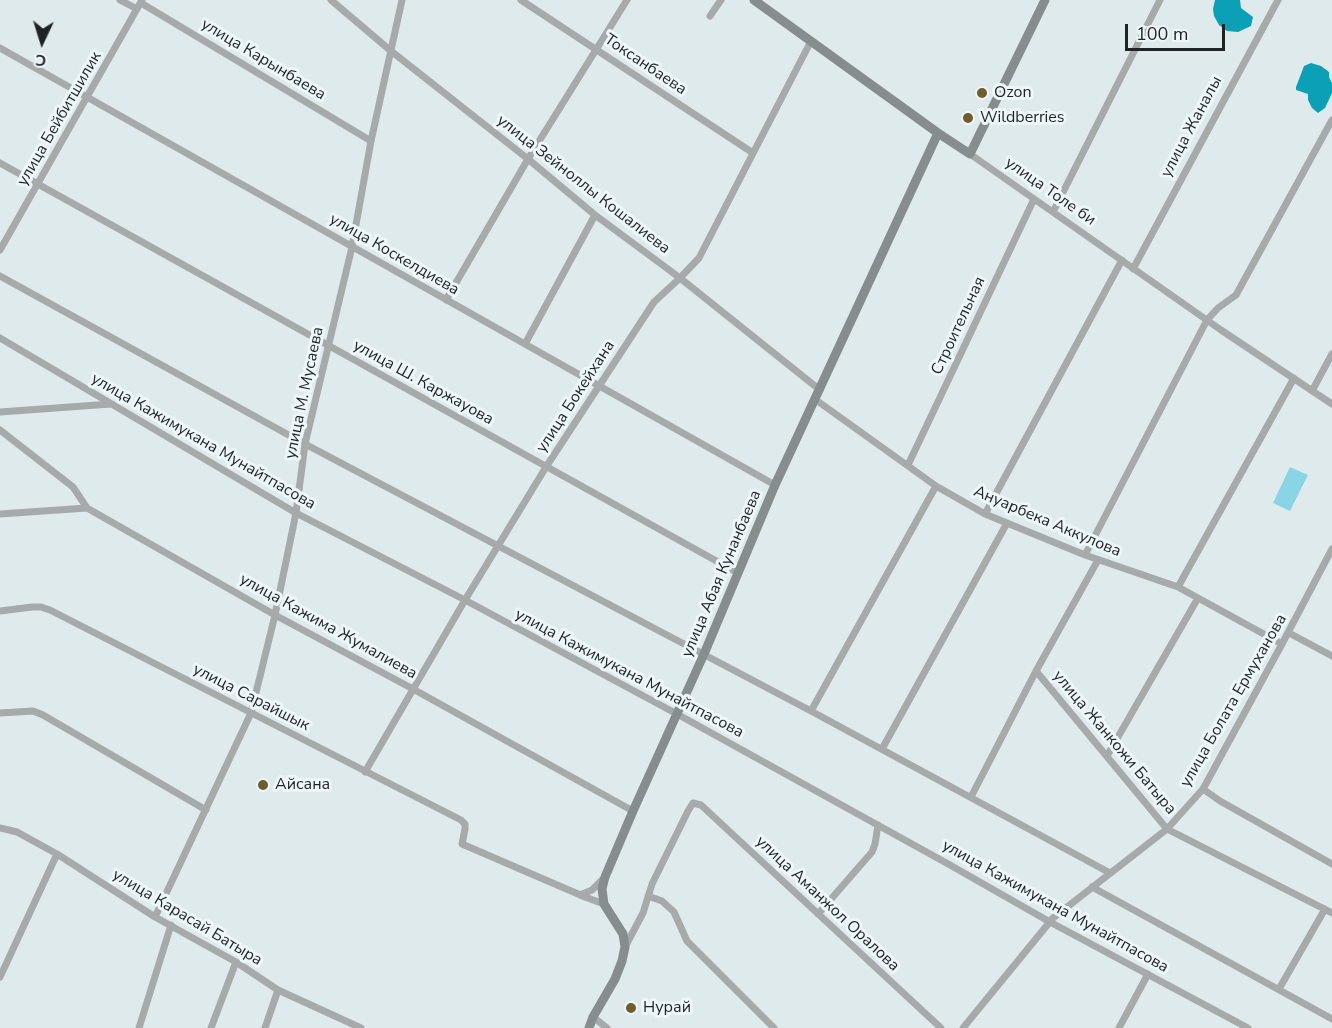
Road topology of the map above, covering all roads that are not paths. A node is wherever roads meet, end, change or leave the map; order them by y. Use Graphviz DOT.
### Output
graph roads {
  1 [pos="120,0"];
  2 [pos="331,0"];
  3 [pos="402,0"];
  4 [pos="521,0"];
  5 [pos="627,0"];
  6 [pos="721,0"];
  7 [pos="754,0"];
  8 [pos="1045,0"];
  9 [pos="1160,0"];
  10 [pos="1278,0"];
  11 [pos="140,4"];
  12 [pos="710,16"];
  13 [pos="811,41"];
  14 [pos="0,48"];
  15 [pos="597,50"];
  16 [pos="391,51"];
  17 [pos="87,98"];
  18 [pos="1332,120"];
  19 [pos="938,133"];
  20 [pos="371,141"];
  21 [pos="753,153"];
  22 [pos="970,154"];
  23 [pos="528,159"];
  24 [pos="0,163"];
  25 [pos="38,184"];
  26 [pos="1034,199"];
  27 [pos="1053,212"];
  28 [pos="595,215"];
  29 [pos="352,247"];
  30 [pos="0,250"];
  31 [pos="1122,260"];
  32 [pos="1133,269"];
  33 [pos="0,276"];
  34 [pos="680,278"];
  35 [pos="446,300"];
  36 [pos="1207,320"];
  37 [pos="0,338"];
  38 [pos="525,344"];
  39 [pos="328,346"];
  40 [pos="1332,354"];
  41 [pos="1294,378"];
  42 [pos="600,386"];
  43 [pos="820,390"];
  44 [pos="1312,391"];
  45 [pos="816,400"];
  46 [pos="111,404"];
  47 [pos="1332,404"];
  48 [pos="0,412"];
  49 [pos="0,430"];
  50 [pos="305,444"];
  51 [pos="908,465"];
  52 [pos="546,467"];
  53 [pos="776,485"];
  54 [pos="936,486"];
  55 [pos="87,508"];
  56 [pos="296,513"];
  57 [pos="0,514"];
  58 [pos="986,514"];
  59 [pos="1007,523"];
  60 [pos="499,545"];
  61 [pos="1332,549"];
  62 [pos="1085,555"];
  63 [pos="1098,560"];
  64 [pos="738,573"];
  65 [pos="1178,587"];
  66 [pos="1198,598"];
  67 [pos="465,600"];
  68 [pos="0,611"];
  69 [pos="275,615"];
  70 [pos="1289,633"];
  71 [pos="1282,644"];
  72 [pos="704,654"];
  73 [pos="1332,656"];
  74 [pos="1036,671"];
  75 [pos="413,689"];
  76 [pos="811,711"];
  77 [pos="0,713"];
  78 [pos="251,713"];
  79 [pos="677,714"];
  80 [pos="882,749"];
  81 [pos="1107,756"];
  82 [pos="364,772"];
  83 [pos="1203,789"];
  84 [pos="971,797"];
  85 [pos="206,810"];
  86 [pos="633,812"];
  87 [pos="878,825"];
  88 [pos="0,828"];
  89 [pos="1167,829"];
  90 [pos="57,854"];
  91 [pos="1332,864"];
  92 [pos="1110,873"];
  93 [pos="604,877"];
  94 [pos="1092,887"];
  95 [pos="580,895"];
  96 [pos="648,896"];
  97 [pos="604,904"];
  98 [pos="1328,911"];
  99 [pos="819,914"];
  100 [pos="155,917"];
  101 [pos="1050,922"];
  102 [pos="171,925"];
  103 [pos="625,947"];
  104 [pos="236,962"];
  105 [pos="1148,974"];
  106 [pos="0,977"];
  107 [pos="1279,989"];
  108 [pos="278,990"];
  109 [pos="593,1017"];
  110 [pos="1332,1019"];
  111 [pos="349,1025"];
  112 [pos="1236,1025"];
  113 [pos="139,1028"];
  114 [pos="211,1028"];
  115 [pos="265,1028"];
  116 [pos="361,1028"];
  117 [pos="588,1028"];
  118 [pos="607,1028"];
  119 [pos="774,1028"];
  120 [pos="941,1028"];
  121 [pos="963,1028"];
  122 [pos="1119,1028"];
  123 [pos="1248,1028"];
  1 -- 11 [label="street, улица Карынбаева"];
  2 -- 16 [label="street, улица Зейноллы Кошалиева"];
  3 -- 16 [label="street, улица М. Мусаева"];
  4 -- 15 [label="street, Токсанбаева"];
  5 -- 15 [label="street"];
  6 -- 12 [label="street"];
  7 -- 13 [label="street, улица Толе би"];
  8 -- 22 [label="street"];
  9 -- 27 [label="street"];
  10 -- 32 [label="street, улица Жаналы"];
  11 -- 17 [label="street, улица Бейбитшилик"];
  11 -- 20 [label="street, улица Карынбаева"];
  13 -- 19 [label="street, улица Толе би"];
  13 -- 21 [label="street, улица Бокейхана"];
  14 -- 17 [label="street, улица Коскелдиева"];
  15 -- 21 [label="street, Токсанбаева"];
  15 -- 23 [label="street"];
  16 -- 20 [label="street, улица М. Мусаева"];
  16 -- 23 [label="street, улица Зейноллы Кошалиева"];
  17 -- 25 [label="street, улица Бейбитшилик"];
  17 -- 29 [label="street, улица Коскелдиева"];
  18 -- 36 [label="street"];
  19 -- 22 [label="street, улица Толе би"];
  19 -- 43 [label="street, улица Абая Кунанбаева"];
  20 -- 29 [label="street, улица М. Мусаева"];
  21 -- 34 [label="street, улица Бокейхана"];
  22 -- 26 [label="street, улица Толе би"];
  23 -- 28 [label="street, улица Зейноллы Кошалиева"];
  23 -- 35 [label="street"];
  24 -- 25 [label="street, улица Ш. Каржауова"];
  25 -- 30 [label="street, улица Бейбитшилик"];
  25 -- 39 [label="street, улица Ш. Каржауова"];
  26 -- 27 [label="street, улица Толе би"];
  26 -- 51 [label="street, Строительная"];
  27 -- 31 [label="street, улица Толе би"];
  28 -- 34 [label="street, улица Зейноллы Кошалиева"];
  28 -- 38 [label="street"];
  29 -- 35 [label="street, улица Коскелдиева"];
  29 -- 39 [label="street, улица М. Мусаева"];
  31 -- 32 [label="street, улица Толе би"];
  31 -- 58 [label="street"];
  32 -- 36 [label="street, улица Толе би"];
  33 -- 50 [label="street"];
  34 -- 42 [label="street, улица Бокейхана"];
  34 -- 43 [label="street, улица Зейноллы Кошалиева"];
  35 -- 38 [label="street, улица Коскелдиева"];
  36 -- 41 [label="street, улица Толе би"];
  36 -- 62 [label="street"];
  37 -- 46 [label="street, улица Кажимукана Мунайтпасова"];
  38 -- 42 [label="street, улица Коскелдиева"];
  39 -- 50 [label="street, улица М. Мусаева"];
  39 -- 52 [label="street, улица Ш. Каржауова"];
  40 -- 44 [label="street"];
  41 -- 44 [label="street, улица Толе би"];
  41 -- 65 [label="street"];
  42 -- 52 [label="street, улица Бокейхана"];
  42 -- 53 [label="street, улица Коскелдиева"];
  43 -- 45 [label="street, улица Абая Кунанбаева"];
  44 -- 47 [label="street, улица Толе би"];
  45 -- 51 [label="street, Ануарбека Аккулова"];
  45 -- 53 [label="street, улица Абая Кунанбаева"];
  46 -- 48 [label="street"];
  46 -- 56 [label="street, улица Кажимукана Мунайтпасова"];
  49 -- 55 [label="street"];
  50 -- 56 [label="street, улица М. Мусаева"];
  50 -- 60 [label="street"];
  51 -- 54 [label="street, Ануарбека Аккулова"];
  52 -- 60 [label="street, улица Бокейхана"];
  52 -- 64 [label="street, улица Ш. Каржауова"];
  53 -- 64 [label="street, улица Абая Кунанбаева"];
  54 -- 58 [label="street, Ануарбека Аккулова"];
  54 -- 76 [label="street"];
  55 -- 57 [label="street"];
  55 -- 69 [label="street, улица Кажима Жумалиева"];
  56 -- 67 [label="street, улица Кажимукана Мунайтпасова"];
  56 -- 69 [label="street, улица М. Мусаева"];
  58 -- 59 [label="street, Ануарбека Аккулова"];
  59 -- 62 [label="street, Ануарбека Аккулова"];
  59 -- 80 [label="street"];
  60 -- 67 [label="street, улица Бокейхана"];
  60 -- 72 [label="street"];
  61 -- 70 [label="street, улица Болата Ермуханова"];
  62 -- 63 [label="street, Ануарбека Аккулова"];
  63 -- 65 [label="street, Ануарбека Аккулова"];
  63 -- 74 [label="street"];
  64 -- 72 [label="street, улица Абая Кунанбаева"];
  65 -- 66 [label="street, Ануарбека Аккулова"];
  66 -- 71 [label="street, Ануарбека Аккулова"];
  66 -- 81 [label="street"];
  67 -- 75 [label="street, улица Бокейхана"];
  67 -- 79 [label="street, улица Кажимукана Мунайтпасова"];
  68 -- 78 [label="street, улица Сарайшык"];
  69 -- 75 [label="street, улица Кажима Жумалиева"];
  69 -- 78 [label="street, улица М. Мусаева"];
  70 -- 71 [label="street, улица Болата Ермуханова"];
  70 -- 73 [label="street"];
  71 -- 83 [label="street, улица Болата Ермуханова"];
  72 -- 76 [label="street"];
  72 -- 79 [label="street, улица Абая Кунанбаева"];
  74 -- 81 [label="street, улица Жанкожи Батыра"];
  74 -- 84 [label="street"];
  75 -- 82 [label="street, улица Бокейхана"];
  75 -- 86 [label="street, улица Кажима Жумалиева"];
  76 -- 80 [label="street"];
  77 -- 85 [label="street"];
  78 -- 82 [label="street, улица Сарайшык"];
  78 -- 85 [label="street, улица М. Мусаева"];
  79 -- 86 [label="street, улица Абая Кунанбаева"];
  79 -- 87 [label="street, улица Кажимукана Мунайтпасова"];
  80 -- 84 [label="street"];
  81 -- 89 [label="street, улица Жанкожи Батыра"];
  82 -- 95 [label="street, улица Сарайшык"];
  83 -- 89 [label="street, улица Болата Ермуханова"];
  83 -- 91 [label="street"];
  84 -- 92 [label="street"];
  85 -- 100 [label="street, улица М. Мусаева"];
  86 -- 93 [label="street, улица Абая Кунанбаева"];
  87 -- 99 [label="street"];
  87 -- 101 [label="street, улица Кажимукана Мунайтпасова"];
  88 -- 90 [label="street, улица Карасай Батыра"];
  89 -- 92 [label="street, улица Болата Ермуханова"];
  89 -- 98 [label="street, улица Жанкожи Батыра"];
  90 -- 100 [label="street, улица Карасай Батыра"];
  90 -- 106 [label="street"];
  92 -- 94 [label="street, улица Болата Ермуханова"];
  93 -- 95 [label="street"];
  93 -- 97 [label="street, улица Абая Кунанбаева"];
  94 -- 101 [label="street, улица Болата Ермуханова"];
  94 -- 107 [label="street"];
  95 -- 97 [label="street"];
  96 -- 99 [label="street, улица Аманжол Оралова"];
  96 -- 103 [label="street"];
  96 -- 119 [label="street"];
  97 -- 103 [label="street"];
  98 -- 107 [label="street"];
  99 -- 120 [label="street, улица Аманжол Оралова"];
  100 -- 102 [label="street, улица Карасай Батыра"];
  101 -- 105 [label="street, улица Кажимукана Мунайтпасова"];
  101 -- 121 [label="street, улица Болата Ермуханова"];
  102 -- 104 [label="street, улица Карасай Батыра"];
  102 -- 113 [label="street"];
  103 -- 109 [label="street"];
  104 -- 108 [label="street, улица Карасай Батыра"];
  104 -- 114 [label="street"];
  105 -- 112 [label="street, улица Кажимукана Мунайтпасова"];
  105 -- 122 [label="street"];
  107 -- 110 [label="street"];
  108 -- 111 [label="street, улица Карасай Батыра"];
  108 -- 115 [label="street"];
  109 -- 117 [label="street"];
  109 -- 118 [label="street"];
  111 -- 116 [label="street, улица Карасай Батыра"];
  112 -- 123 [label="street, улица Кажимукана Мунайтпасова"];
}
